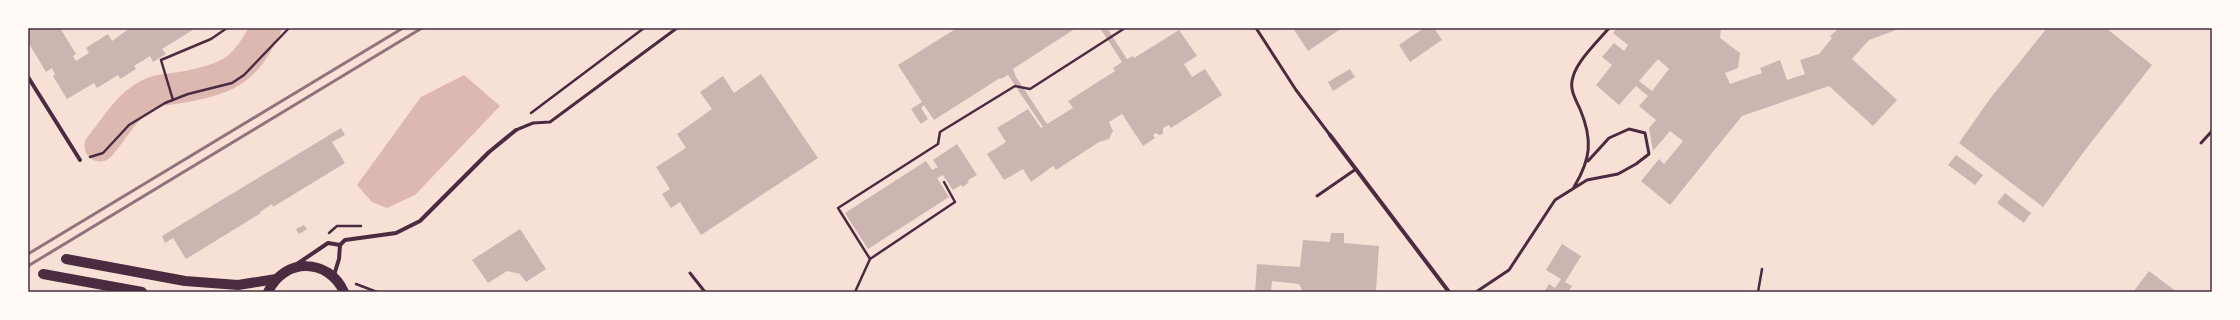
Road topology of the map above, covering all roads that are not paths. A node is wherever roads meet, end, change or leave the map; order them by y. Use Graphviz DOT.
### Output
graph roads {
  1 [pos="677,28"];
  2 [pos="1256,28"];
  3 [pos="1609,28"];
  4 [pos="28,77"];
  5 [pos="516,130"];
  6 [pos="2212,131"];
  7 [pos="1330,135"];
  8 [pos="2201,143"];
  9 [pos="80,160"];
  10 [pos="1588,160"];
  11 [pos="1356,169"];
  12 [pos="1573,188"];
  13 [pos="1317,196"];
  14 [pos="340,245"];
  15 [pos="66,259"];
  16 [pos="291,269"];
  17 [pos="690,273"];
  18 [pos="43,274"];
  19 [pos="334,275"];
  20 [pos="276,279"];
  21 [pos="342,288"];
  22 [pos="142,292"];
  23 [pos="268,292"];
  24 [pos="350,292"];
  25 [pos="704,292"];
  26 [pos="1449,292"];
  27 [pos="1476,292"];
  1 -- 5 [label="lane"];
  2 -- 7 [label="lane"];
  3 -- 10 [label="lane"];
  4 -- 9 [label="street"];
  5 -- 14 [label="street"];
  6 -- 8 [label="lane"];
  7 -- 11 [label="street"];
  10 -- 12 [label="lane"];
  10 -- 12 [label="lane"];
  11 -- 13 [label="lane"];
  11 -- 26 [label="street"];
  12 -- 27 [label="lane"];
  14 -- 16 [label="street"];
  14 -- 19 [label="street"];
  15 -- 20 [label="main road"];
  16 -- 19 [label="main road"];
  16 -- 20 [label="main road"];
  17 -- 25 [label="lane"];
  18 -- 22 [label="main road"];
  19 -- 21 [label="main road"];
  20 -- 23 [label="main road"];
  21 -- 24 [label="main road"];
}
